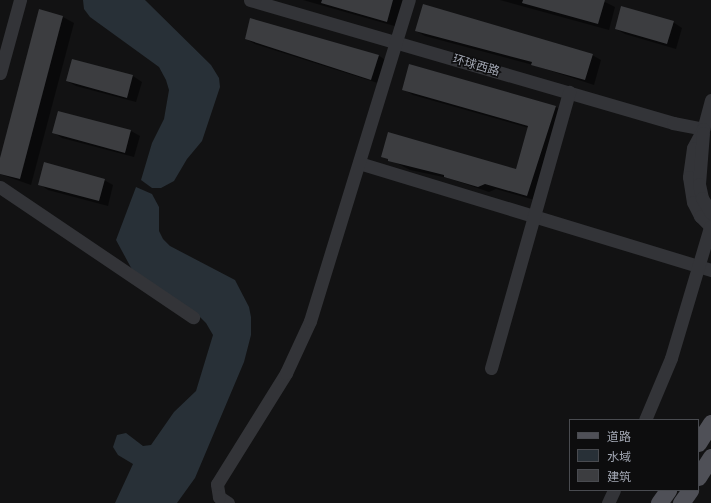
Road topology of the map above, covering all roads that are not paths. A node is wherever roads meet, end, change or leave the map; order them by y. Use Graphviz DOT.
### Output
graph roads {
  1 [pos="20,0"];
  2 [pos="250,0"];
  3 [pos="409,0"];
  4 [pos="396,42"];
  5 [pos="0,73"];
  6 [pos="569,92"];
  7 [pos="711,100"];
  8 [pos="703,129"];
  9 [pos="359,163"];
  10 [pos="0,187"];
  11 [pos="711,213"];
  12 [pos="533,216"];
  13 [pos="711,227"];
  14 [pos="698,266"];
  15 [pos="711,270"];
  16 [pos="193,316"];
  17 [pos="491,368"];
  18 [pos="645,419"];
  19 [pos="711,423"];
  20 [pos="699,441"];
  21 [pos="711,457"];
  22 [pos="699,475"];
  23 [pos="614,491"];
  24 [pos="667,491"];
  25 [pos="689,491"];
  26 [pos="228,503"];
  27 [pos="608,503"];
  28 [pos="659,503"];
  29 [pos="681,503"];
  1 -- 5 [label="street"];
  2 -- 4 [label="street, 环球西路"];
  3 -- 4 [label="street"];
  4 -- 6 [label="street, 环球西路"];
  4 -- 9 [label="street"];
  6 -- 8 [label="street, 环球西路"];
  6 -- 12 [label="street"];
  7 -- 8 [label="street"];
  8 -- 11 [label="street"];
  8 -- 13 [label="street"];
  9 -- 12 [label="street"];
  9 -- 26 [label="street"];
  10 -- 16 [label="street"];
  12 -- 14 [label="street"];
  12 -- 17 [label="street"];
  13 -- 14 [label="street"];
  14 -- 15 [label="street"];
  14 -- 18 [label="street"];
  19 -- 20 [label="main road"];
  21 -- 22 [label="main road"];
  23 -- 27 [label="street"];
  24 -- 28 [label="main road"];
  25 -- 29 [label="main road"];
}
